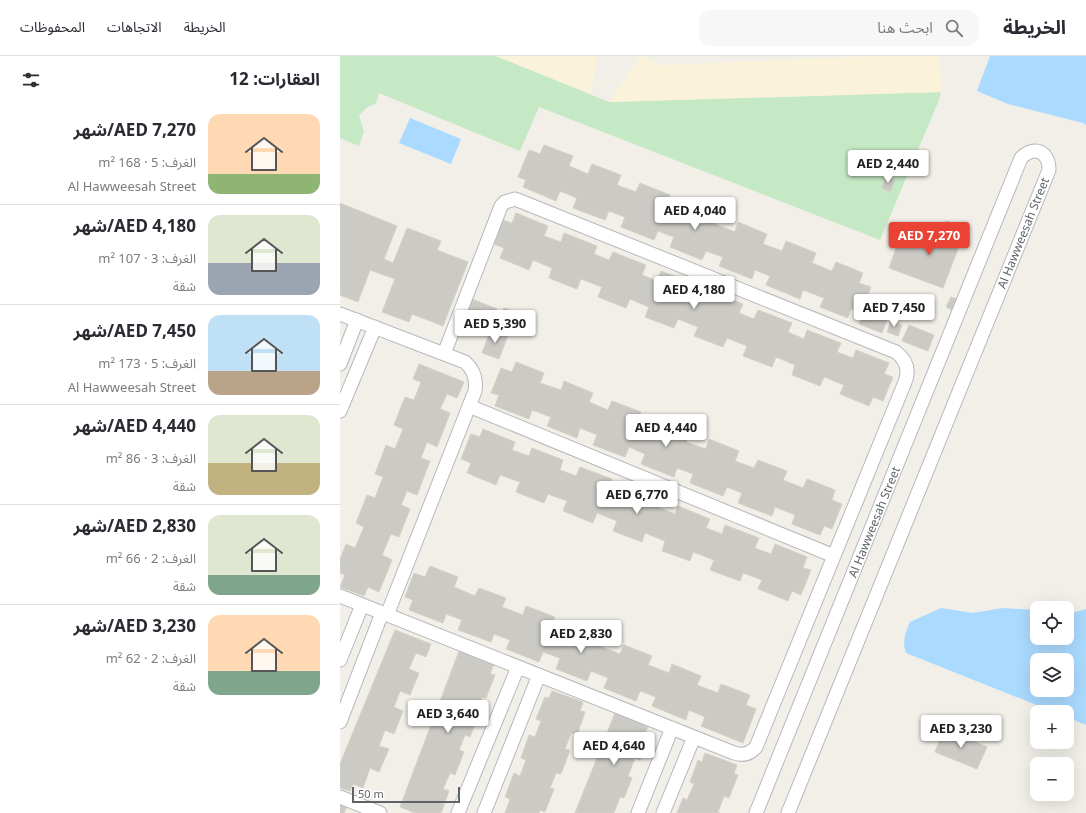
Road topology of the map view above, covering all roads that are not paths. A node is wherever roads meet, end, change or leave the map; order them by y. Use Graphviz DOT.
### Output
graph roads {
  1 [pos="340,314"];
  2 [pos="357,320"];
  3 [pos="375,327"];
  4 [pos="346,348"];
  5 [pos="444,354"];
  6 [pos="363,355"];
  7 [pos="340,364"];
  8 [pos="469,406"];
  9 [pos="340,412"];
  10 [pos="834,556"];
  11 [pos="340,596"];
  12 [pos="362,605"];
  13 [pos="384,614"];
  14 [pos="340,660"];
  15 [pos="518,667"];
  16 [pos="539,675"];
  17 [pos="340,722"];
  18 [pos="672,728"];
  19 [pos="694,737"];
  20 [pos="340,797"];
  21 [pos="380,813"];
  22 [pos="458,813"];
  23 [pos="484,813"];
  24 [pos="638,813"];
  25 [pos="663,813"];
  26 [pos="756,813"];
  27 [pos="788,813"];
  1 -- 2 [label="street"];
  2 -- 3 [label="street"];
  2 -- 4 [label="street"];
  3 -- 5 [label="street"];
  3 -- 6 [label="street"];
  4 -- 6 [label="street"];
  4 -- 7 [label="street"];
  5 -- 8 [label="street"];
  5 -- 10 [label="street"];
  6 -- 9 [label="street"];
  8 -- 10 [label="street"];
  8 -- 13 [label="street"];
  10 -- 19 [label="street"];
  11 -- 12 [label="street"];
  12 -- 13 [label="street"];
  12 -- 14 [label="street"];
  13 -- 15 [label="street"];
  13 -- 17 [label="street"];
  15 -- 16 [label="street"];
  15 -- 22 [label="street"];
  16 -- 18 [label="street"];
  16 -- 23 [label="street"];
  18 -- 19 [label="street"];
  18 -- 24 [label="street"];
  19 -- 25 [label="street"];
  20 -- 21 [label="street"];
  26 -- 27 [label="street, Al Hawweesah Street"];
}
